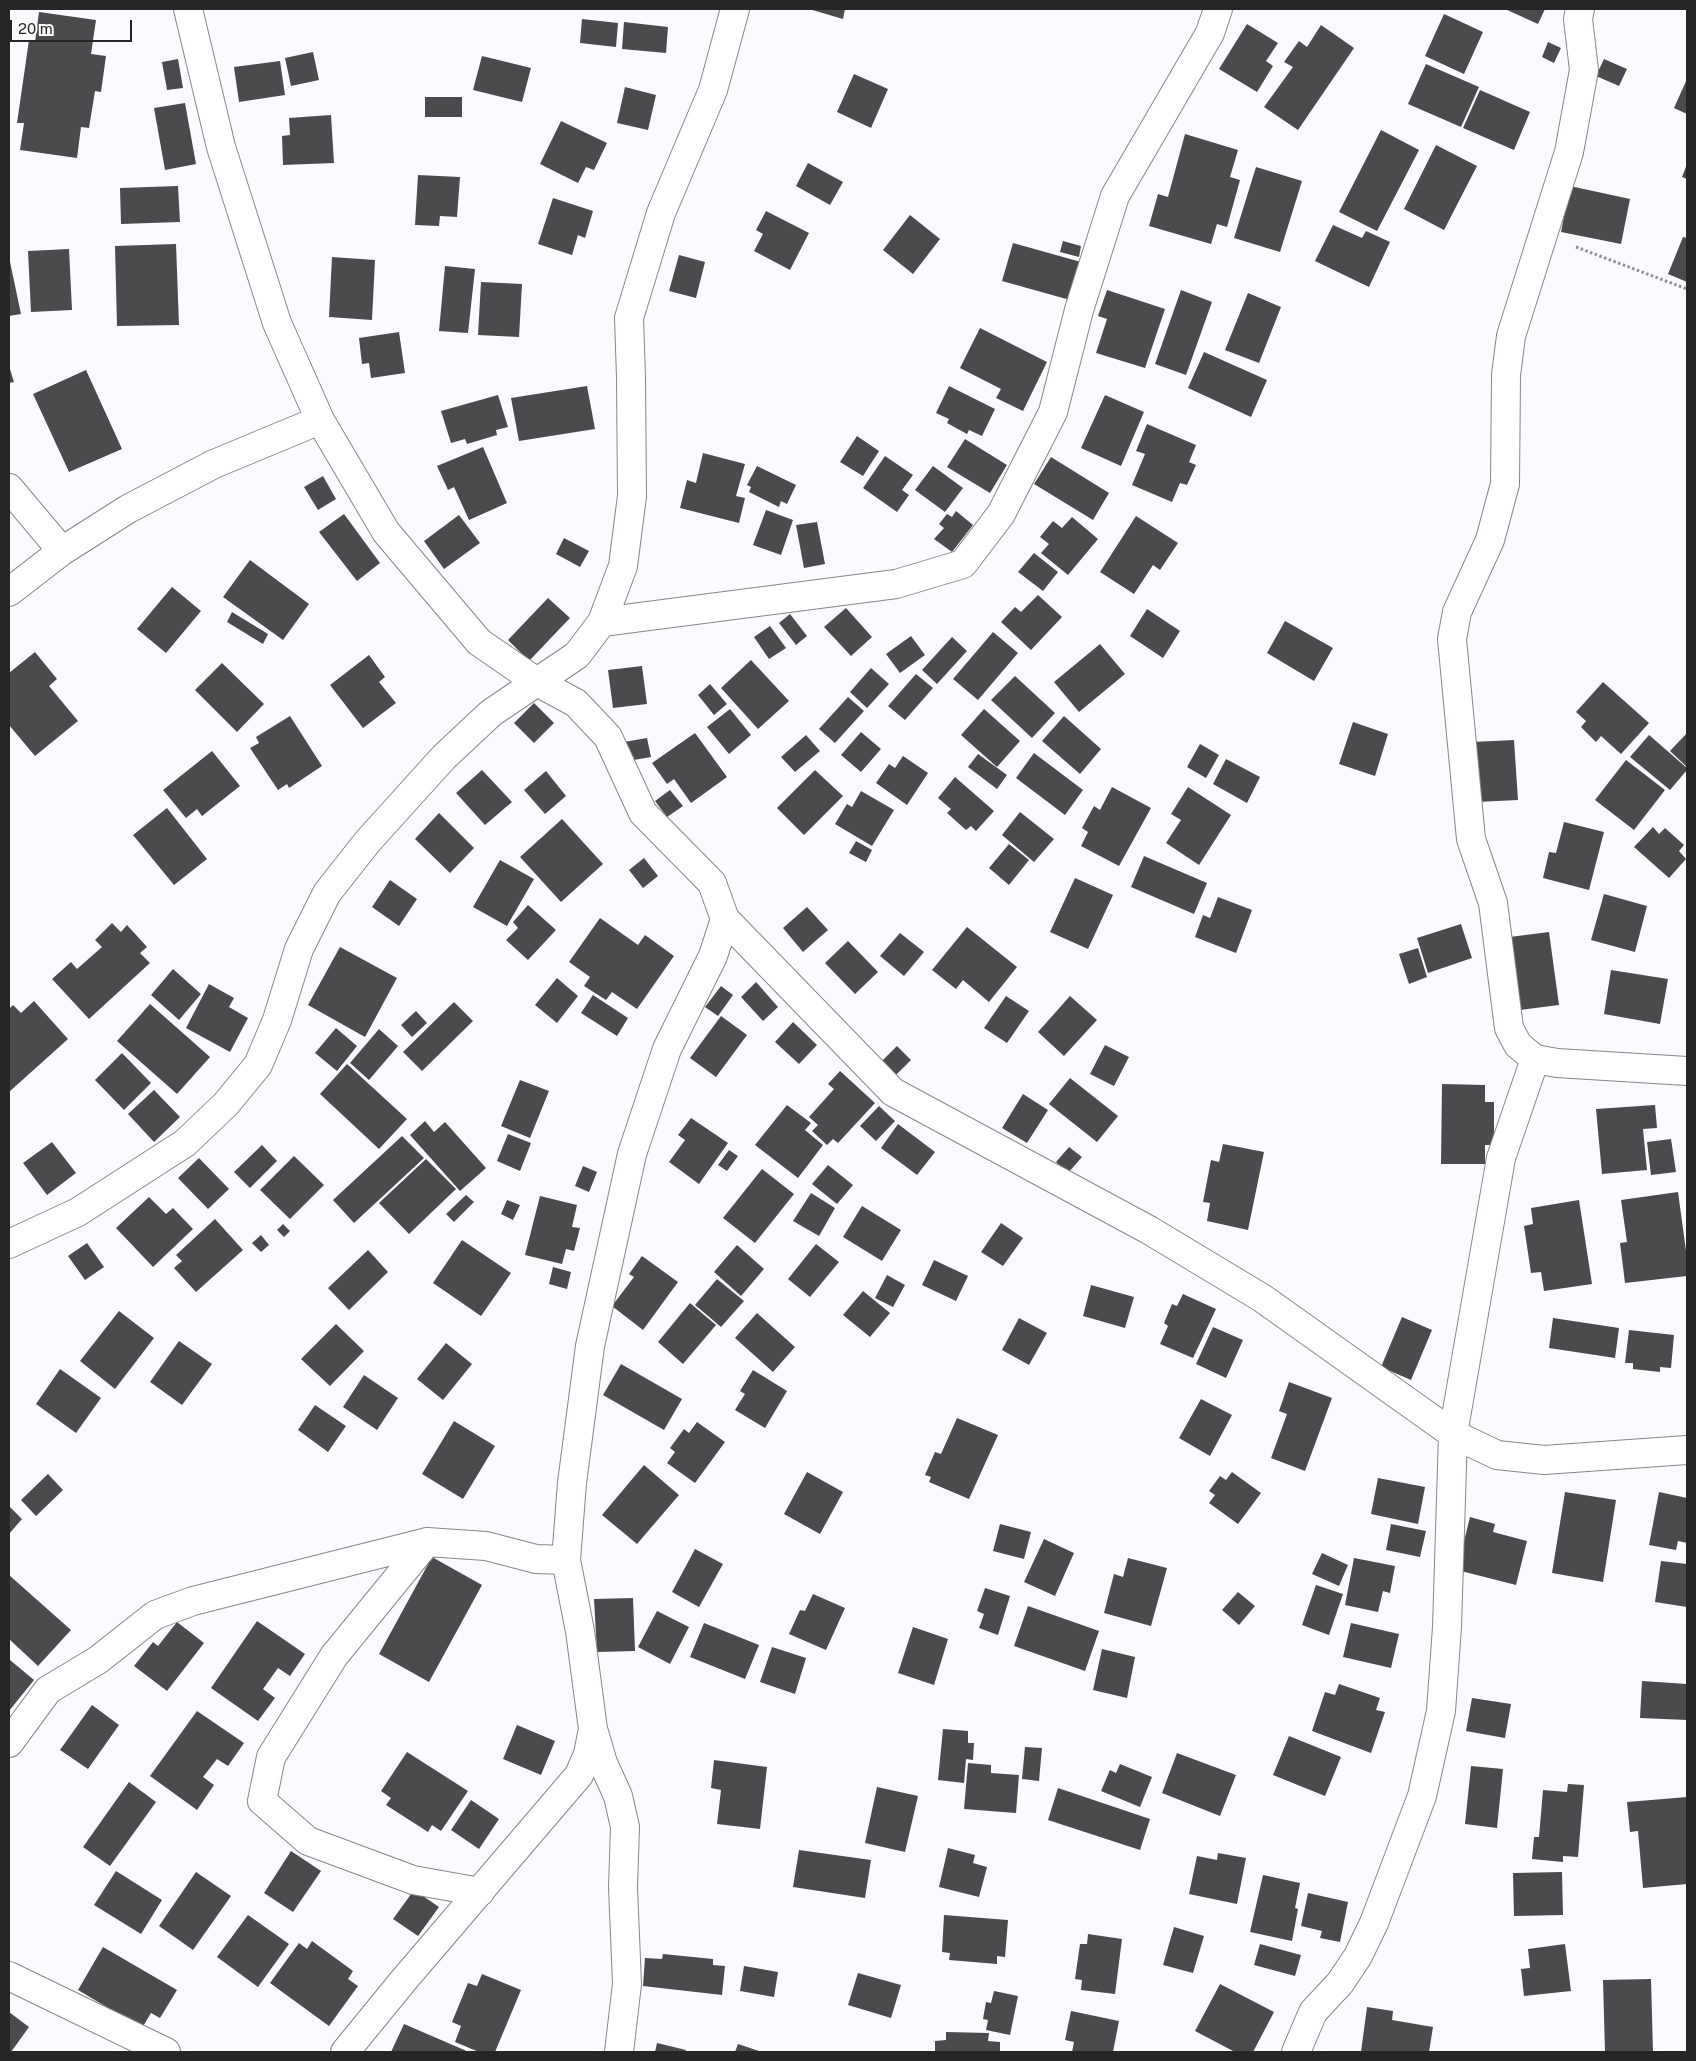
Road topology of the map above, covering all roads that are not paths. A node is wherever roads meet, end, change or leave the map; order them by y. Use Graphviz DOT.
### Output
graph roads {
  1 [pos="188,9"];
  2 [pos="735,9"];
  3 [pos="1218,9"];
  4 [pos="1580,9"];
  5 [pos="320,420"];
  6 [pos="9,488"];
  7 [pos="62,551"];
  8 [pos="9,592"];
  9 [pos="602,622"];
  10 [pos="537,682"];
  11 [pos="725,919"];
  12 [pos="1535,1059"];
  13 [pos="1687,1070"];
  14 [pos="9,1244"];
  15 [pos="1453,1434"];
  16 [pos="1687,1450"];
  17 [pos="427,1542"];
  18 [pos="566,1560"];
  19 [pos="593,1729"];
  20 [pos="9,1743"];
  21 [pos="480,1892"];
  22 [pos="9,1976"];
  23 [pos="166,2052"];
  24 [pos="345,2052"];
  25 [pos="619,2052"];
  26 [pos="1296,2052"];
  1 -- 5 [label="street"];
  2 -- 9 [label="street"];
  3 -- 9 [label="street"];
  4 -- 12 [label="street"];
  5 -- 7 [label="street"];
  5 -- 10 [label="street"];
  6 -- 7 [label="street"];
  7 -- 8 [label="street"];
  9 -- 10 [label="street"];
  10 -- 11 [label="street"];
  10 -- 14 [label="street"];
  11 -- 15 [label="street"];
  11 -- 18 [label="street"];
  12 -- 13 [label="street"];
  12 -- 15 [label="street"];
  15 -- 16 [label="street"];
  15 -- 26 [label="street"];
  17 -- 18 [label="street"];
  17 -- 20 [label="street"];
  17 -- 21 [label="street"];
  18 -- 19 [label="street"];
  19 -- 21 [label="street"];
  19 -- 25 [label="street"];
  21 -- 24 [label="street"];
  22 -- 23 [label="street"];
}
